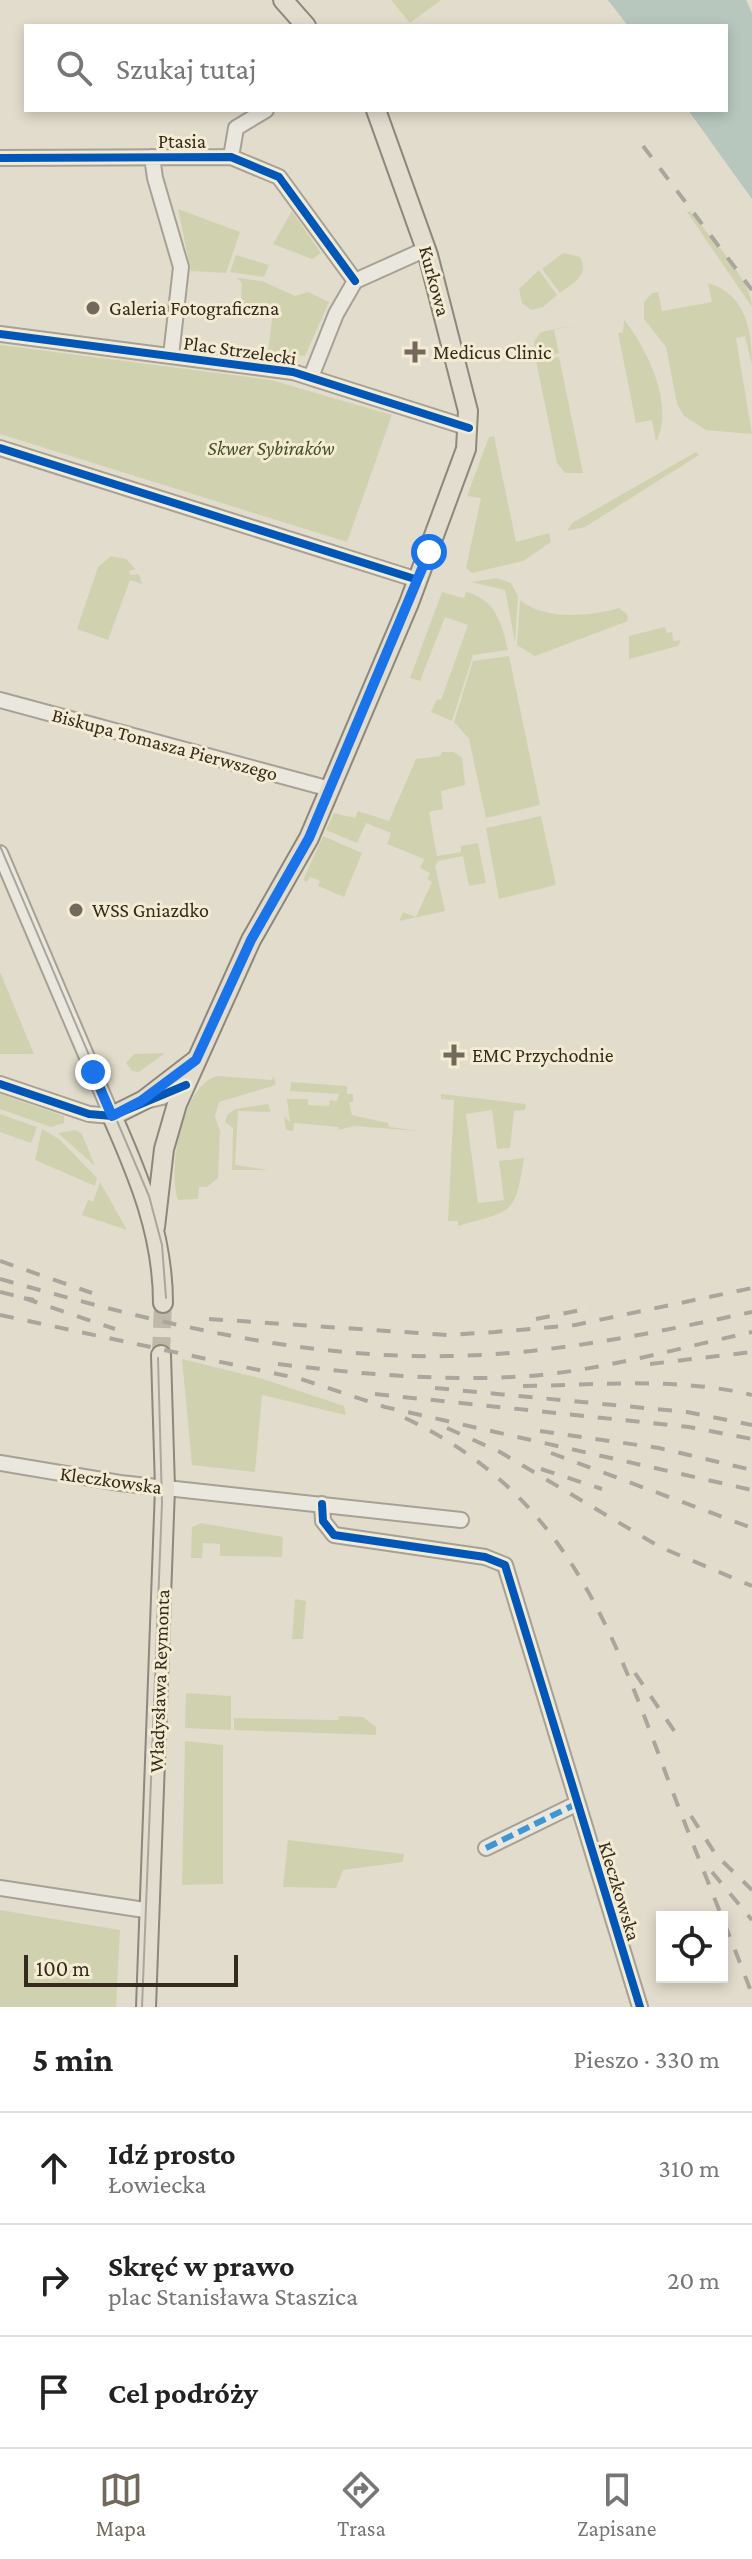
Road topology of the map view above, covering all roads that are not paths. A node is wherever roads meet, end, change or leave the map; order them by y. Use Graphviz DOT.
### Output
graph roads {
  1 [pos="283,0"];
  2 [pos="304,24"];
  3 [pos="263,112"];
  4 [pos="377,112"];
  5 [pos="152,157"];
  6 [pos="231,157"];
  7 [pos="0,158"];
  8 [pos="426,249"];
  9 [pos="355,281"];
  10 [pos="0,334"];
  11 [pos="171,356"];
  12 [pos="311,377"];
  13 [pos="469,428"];
  14 [pos="0,448"];
  15 [pos="418,580"];
  16 [pos="0,700"];
  17 [pos="330,789"];
  18 [pos="0,853"];
  19 [pos="196,1060"];
  20 [pos="0,1084"];
  21 [pos="186,1085"];
  22 [pos="141,1101"];
  23 [pos="112,1116"];
  24 [pos="155,1227"];
  25 [pos="163,1303"];
  26 [pos="161,1355"];
  27 [pos="0,1463"];
  28 [pos="165,1488"];
  29 [pos="322,1504"];
  30 [pos="461,1520"];
  31 [pos="576,1804"];
  32 [pos="486,1848"];
  33 [pos="0,1888"];
  34 [pos="151,1911"];
  35 [pos="146,2007"];
  36 [pos="640,2007"];
  1 -- 2 [label="main road"];
  3 -- 6 [label="street, Ptasia"];
  4 -- 8 [label="main road, Kurkowa"];
  5 -- 6 [label="street, Ptasia"];
  5 -- 7 [label="street, Ptasia"];
  5 -- 11 [label="street"];
  6 -- 9 [label="street, Ptasia"];
  8 -- 9 [label="street"];
  8 -- 13 [label="main road, Kurkowa"];
  9 -- 12 [label="street, Plac Strzelecki"];
  10 -- 11 [label="street, Plac Strzelecki"];
  11 -- 12 [label="street, Plac Strzelecki"];
  12 -- 13 [label="street, Plac Strzelecki"];
  13 -- 15 [label="main road, Kurkowa"];
  14 -- 15 [label="street"];
  15 -- 17 [label="main road, Kurkowa"];
  16 -- 17 [label="street, Biskupa Tomasza Pierwszego"];
  17 -- 19 [label="main road, Kurkowa"];
  18 -- 23 [label="street"];
  19 -- 21 [label="main road, Kurkowa"];
  19 -- 22 [label="main road"];
  20 -- 23 [label="street"];
  21 -- 22 [label="street"];
  21 -- 24 [label="main road, Kurkowa"];
  22 -- 23 [label="main road"];
  23 -- 24 [label="main road"];
  24 -- 25 [label="main road"];
  26 -- 28 [label="main road, Władysława Reymonta"];
  27 -- 28 [label="street, Kleczkowska"];
  28 -- 29 [label="street, Kleczkowska"];
  28 -- 34 [label="main road, Władysława Reymonta"];
  29 -- 30 [label="street, Kleczkowska"];
  29 -- 31 [label="street, Kleczkowska"];
  31 -- 32 [label="street"];
  31 -- 36 [label="street, Kleczkowska"];
  33 -- 34 [label="street"];
  34 -- 35 [label="main road, Władysława Reymonta"];
}
